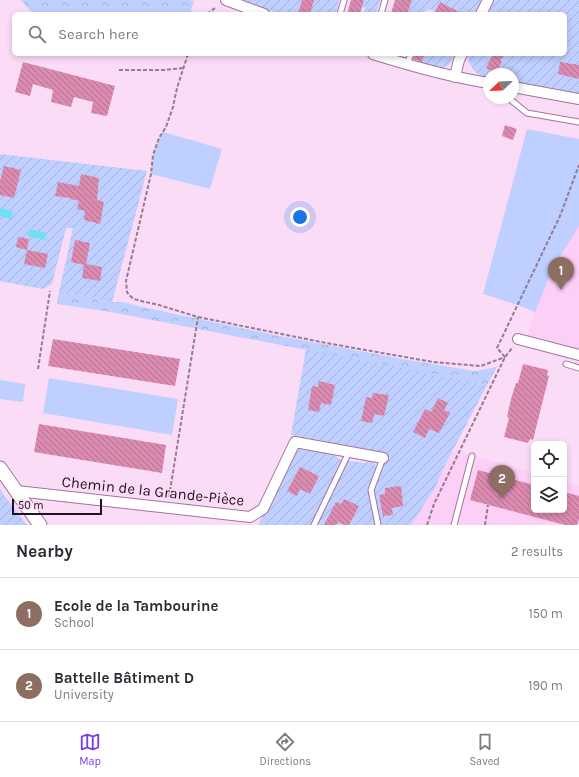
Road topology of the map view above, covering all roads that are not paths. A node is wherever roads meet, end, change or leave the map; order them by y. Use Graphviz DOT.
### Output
graph roads {
  1 [pos="226,0"];
  2 [pos="344,0"];
  3 [pos="385,0"];
  4 [pos="488,0"];
  5 [pos="259,12"];
  6 [pos="341,12"];
  7 [pos="382,12"];
  8 [pos="483,12"];
  9 [pos="380,56"];
  10 [pos="410,56"];
  11 [pos="461,56"];
  12 [pos="407,64"];
  13 [pos="455,77"];
  14 [pos="483,82"];
  15 [pos="519,88"];
  16 [pos="579,99"];
  17 [pos="516,104"];
  18 [pos="579,122"];
  19 [pos="518,339"];
  20 [pos="579,355"];
  21 [pos="566,364"];
  22 [pos="579,368"];
  23 [pos="350,452"];
  24 [pos="472,456"];
  25 [pos="383,458"];
  26 [pos="0,468"];
  27 [pos="17,491"];
  28 [pos="249,521"];
  29 [pos="40,525"];
  30 [pos="314,525"];
  31 [pos="378,525"];
  32 [pos="454,525"];
  1 -- 5 [label="street"];
  2 -- 6 [label="lane"];
  3 -- 7 [label="lane"];
  4 -- 8 [label="street"];
  9 -- 12 [label="street"];
  10 -- 12 [label="lane"];
  11 -- 13 [label="street"];
  12 -- 13 [label="street"];
  13 -- 14 [label="street"];
  15 -- 16 [label="street"];
  17 -- 18 [label="lane"];
  19 -- 20 [label="street"];
  21 -- 22 [label="lane"];
  23 -- 25 [label="street, Chemin de la Grande-Pièce"];
  23 -- 28 [label="street, Chemin de la Grande-Pièce"];
  23 -- 30 [label="lane"];
  24 -- 32 [label="lane"];
  25 -- 31 [label="lane"];
  26 -- 27 [label="street"];
  27 -- 28 [label="street, Chemin de la Grande-Pièce"];
  27 -- 29 [label="street"];
}
